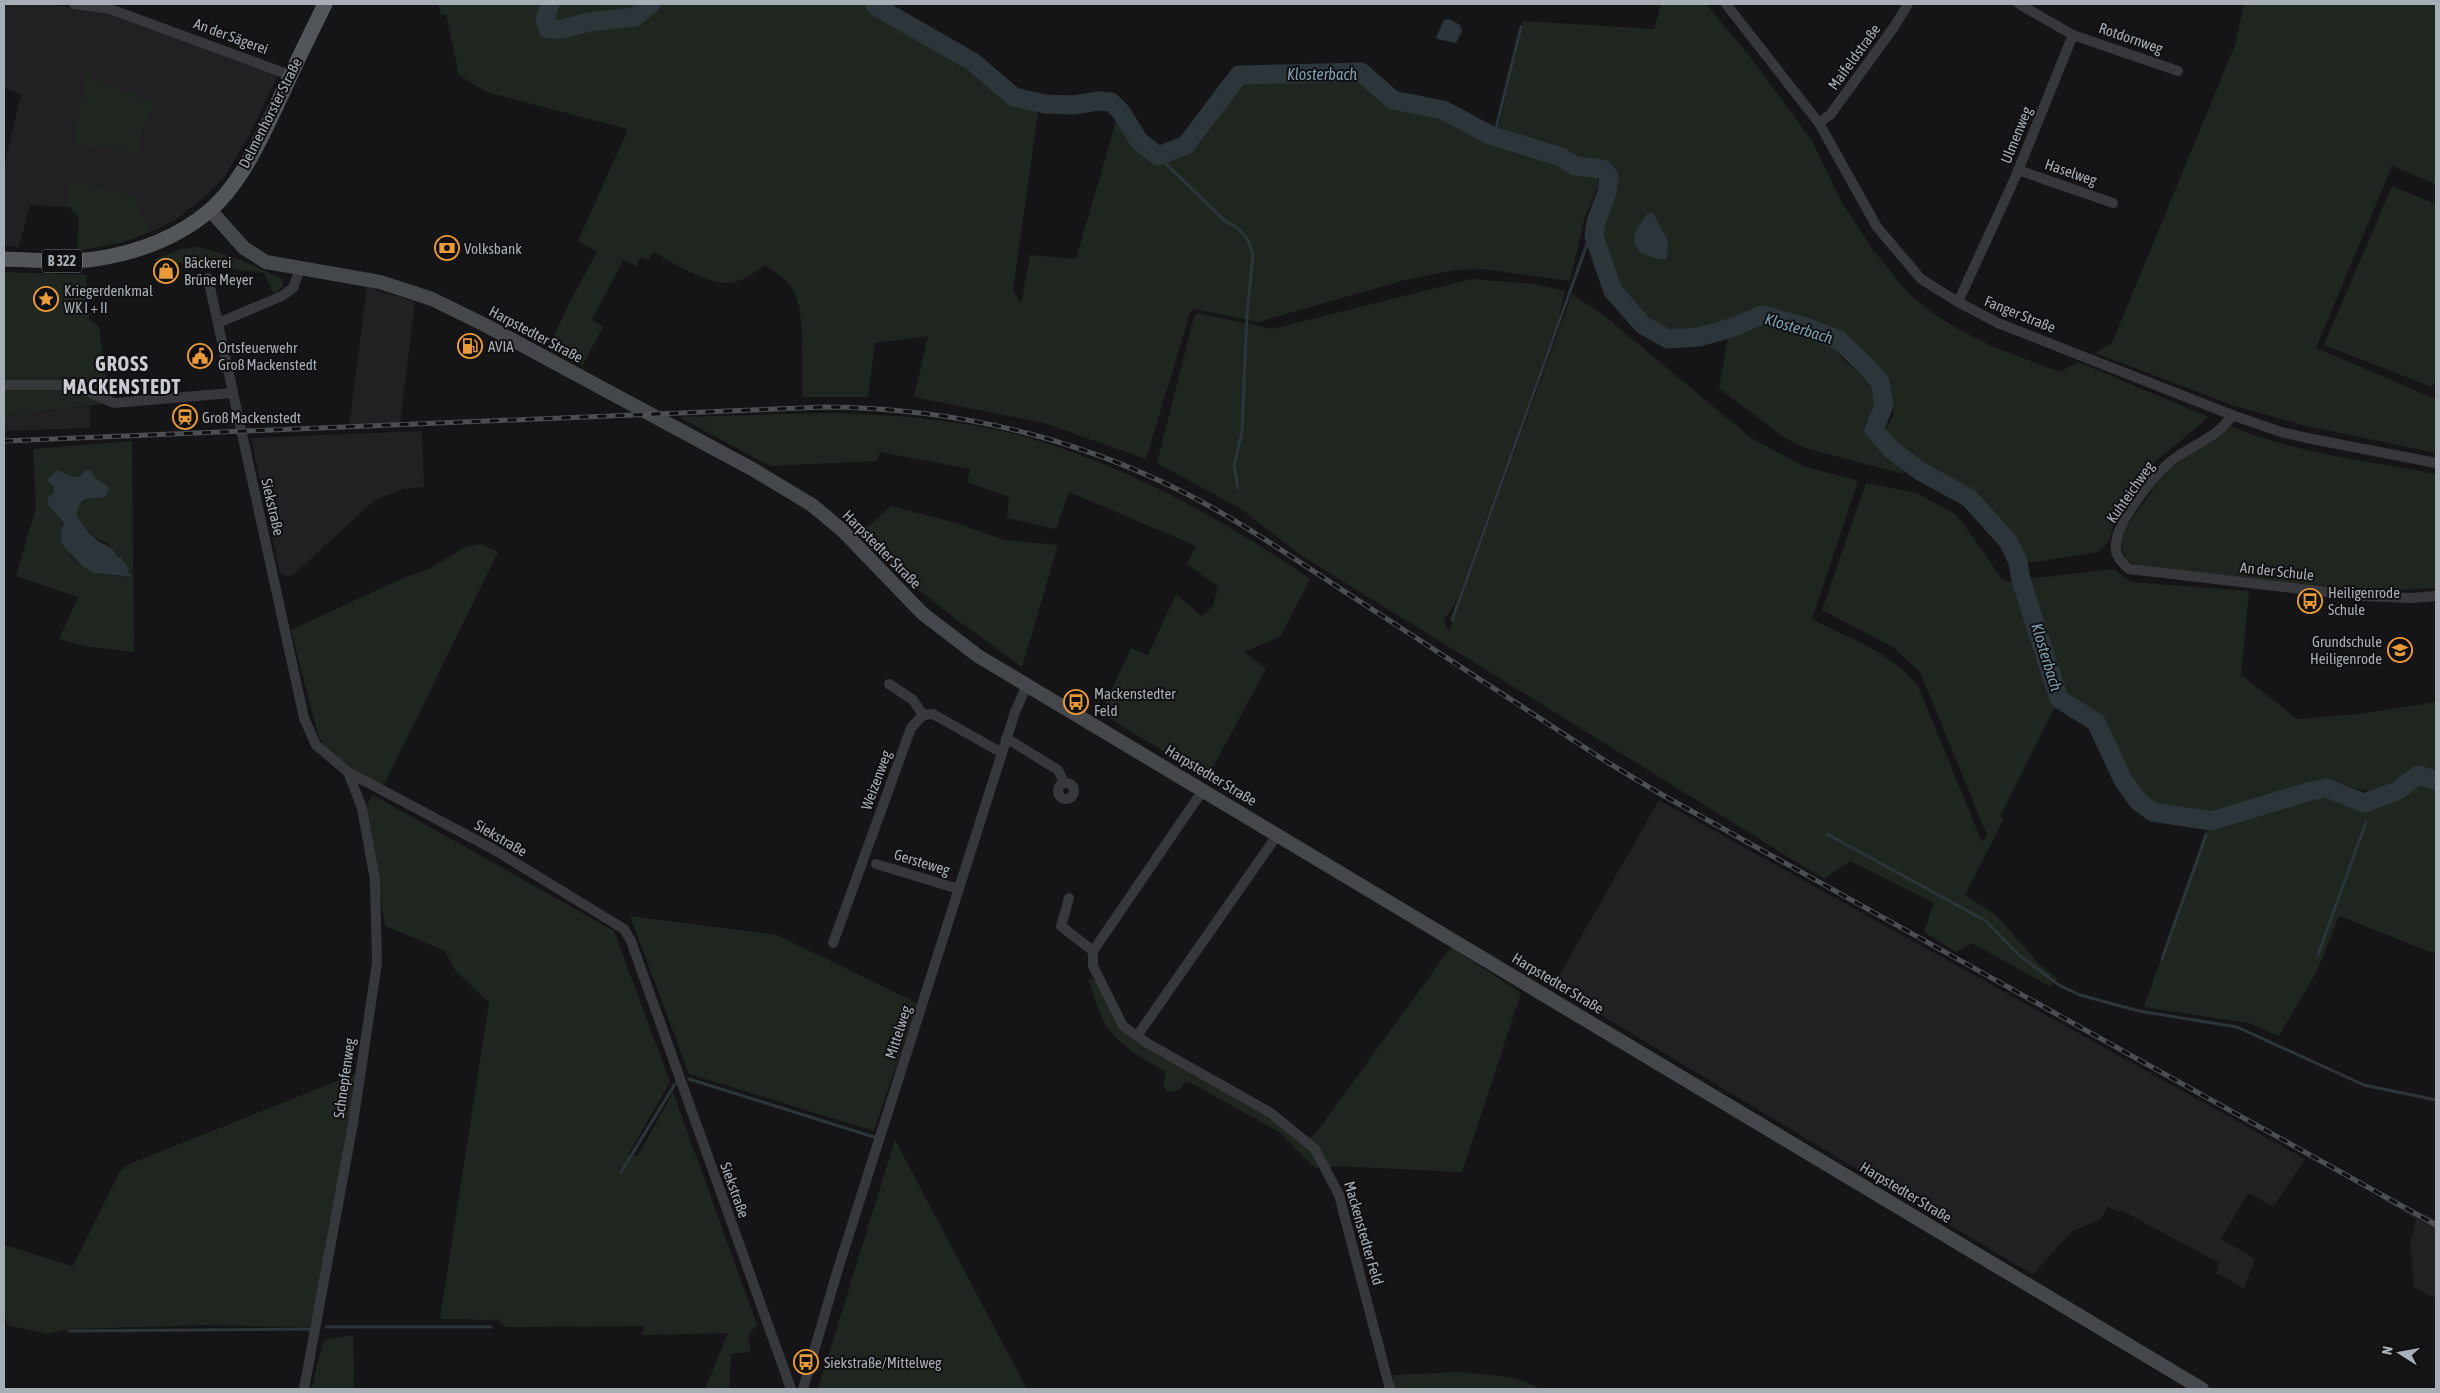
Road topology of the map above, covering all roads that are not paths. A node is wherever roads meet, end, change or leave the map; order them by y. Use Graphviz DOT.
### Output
graph roads {
  1 [pos="74,4"];
  2 [pos="325,4"];
  3 [pos="1726,4"];
  4 [pos="1908,4"];
  5 [pos="2020,4"];
  6 [pos="2073,35"];
  7 [pos="2178,71"];
  8 [pos="290,75"];
  9 [pos="1819,122"];
  10 [pos="2018,170"];
  11 [pos="2113,203"];
  12 [pos="210,210"];
  13 [pos="4,259"];
  14 [pos="300,269"];
  15 [pos="208,278"];
  16 [pos="1958,302"];
  17 [pos="218,323"];
  18 [pos="4,385"];
  19 [pos="232,393"];
  20 [pos="2232,415"];
  21 [pos="2436,463"];
  22 [pos="2119,559"];
  23 [pos="2436,596"];
  24 [pos="889,684"];
  25 [pos="1027,686"];
  26 [pos="923,715"];
  27 [pos="1006,738"];
  28 [pos="1002,753"];
  29 [pos="348,772"];
  30 [pos="1064,783"];
  31 [pos="1203,790"];
  32 [pos="1278,834"];
  33 [pos="876,864"];
  34 [pos="959,889"];
  35 [pos="1069,898"];
  36 [pos="834,943"];
  37 [pos="1093,951"];
  38 [pos="1137,1036"];
  39 [pos="304,1389"];
  40 [pos="791,1389"];
  41 [pos="803,1389"];
  42 [pos="1390,1389"];
  43 [pos="2202,1389"];
  1 -- 8 [label="street, An der Sägerei"];
  2 -- 8 [label="main road, Delmenhorster Straße / B 322"];
  3 -- 9 [label="street, Fanger Straße"];
  4 -- 9 [label="street, Maifeldstraße"];
  5 -- 6 [label="street"];
  6 -- 7 [label="street, Rotdornweg"];
  6 -- 10 [label="street, Ulmenweg"];
  8 -- 12 [label="main road, Delmenhorster Straße / B 322"];
  9 -- 16 [label="street, Fanger Straße"];
  10 -- 11 [label="street, Haselweg"];
  10 -- 16 [label="street, Ulmenweg"];
  12 -- 13 [label="main road, Delmenhorster Straße / B 322"];
  12 -- 14 [label="street, Harpstedter Straße"];
  14 -- 17 [label="street"];
  14 -- 25 [label="street, Harpstedter Straße"];
  15 -- 17 [label="street, Siekstraße"];
  16 -- 20 [label="street, Fanger Straße"];
  17 -- 19 [label="street, Siekstraße"];
  18 -- 19 [label="street"];
  19 -- 29 [label="street, Siekstraße"];
  20 -- 21 [label="street, Fanger Straße"];
  20 -- 22 [label="street, Kuhteichweg"];
  22 -- 23 [label="street, An der Schule"];
  24 -- 26 [label="street"];
  25 -- 27 [label="street, Mittelweg"];
  25 -- 31 [label="street, Harpstedter Straße"];
  26 -- 28 [label="street"];
  26 -- 36 [label="street, Weizenweg"];
  27 -- 28 [label="street, Mittelweg"];
  27 -- 30 [label="street"];
  28 -- 34 [label="street, Mittelweg"];
  29 -- 39 [label="street, Schnepfenweg"];
  29 -- 40 [label="street, Siekstraße"];
  31 -- 32 [label="street, Harpstedter Straße"];
  31 -- 37 [label="street"];
  32 -- 38 [label="street"];
  32 -- 43 [label="street, Harpstedter Straße"];
  33 -- 34 [label="street, Gersteweg"];
  34 -- 41 [label="street, Mittelweg"];
  35 -- 37 [label="street"];
  37 -- 38 [label="street, Mackenstedter Feld"];
  38 -- 42 [label="street, Mackenstedter Feld"];
}
